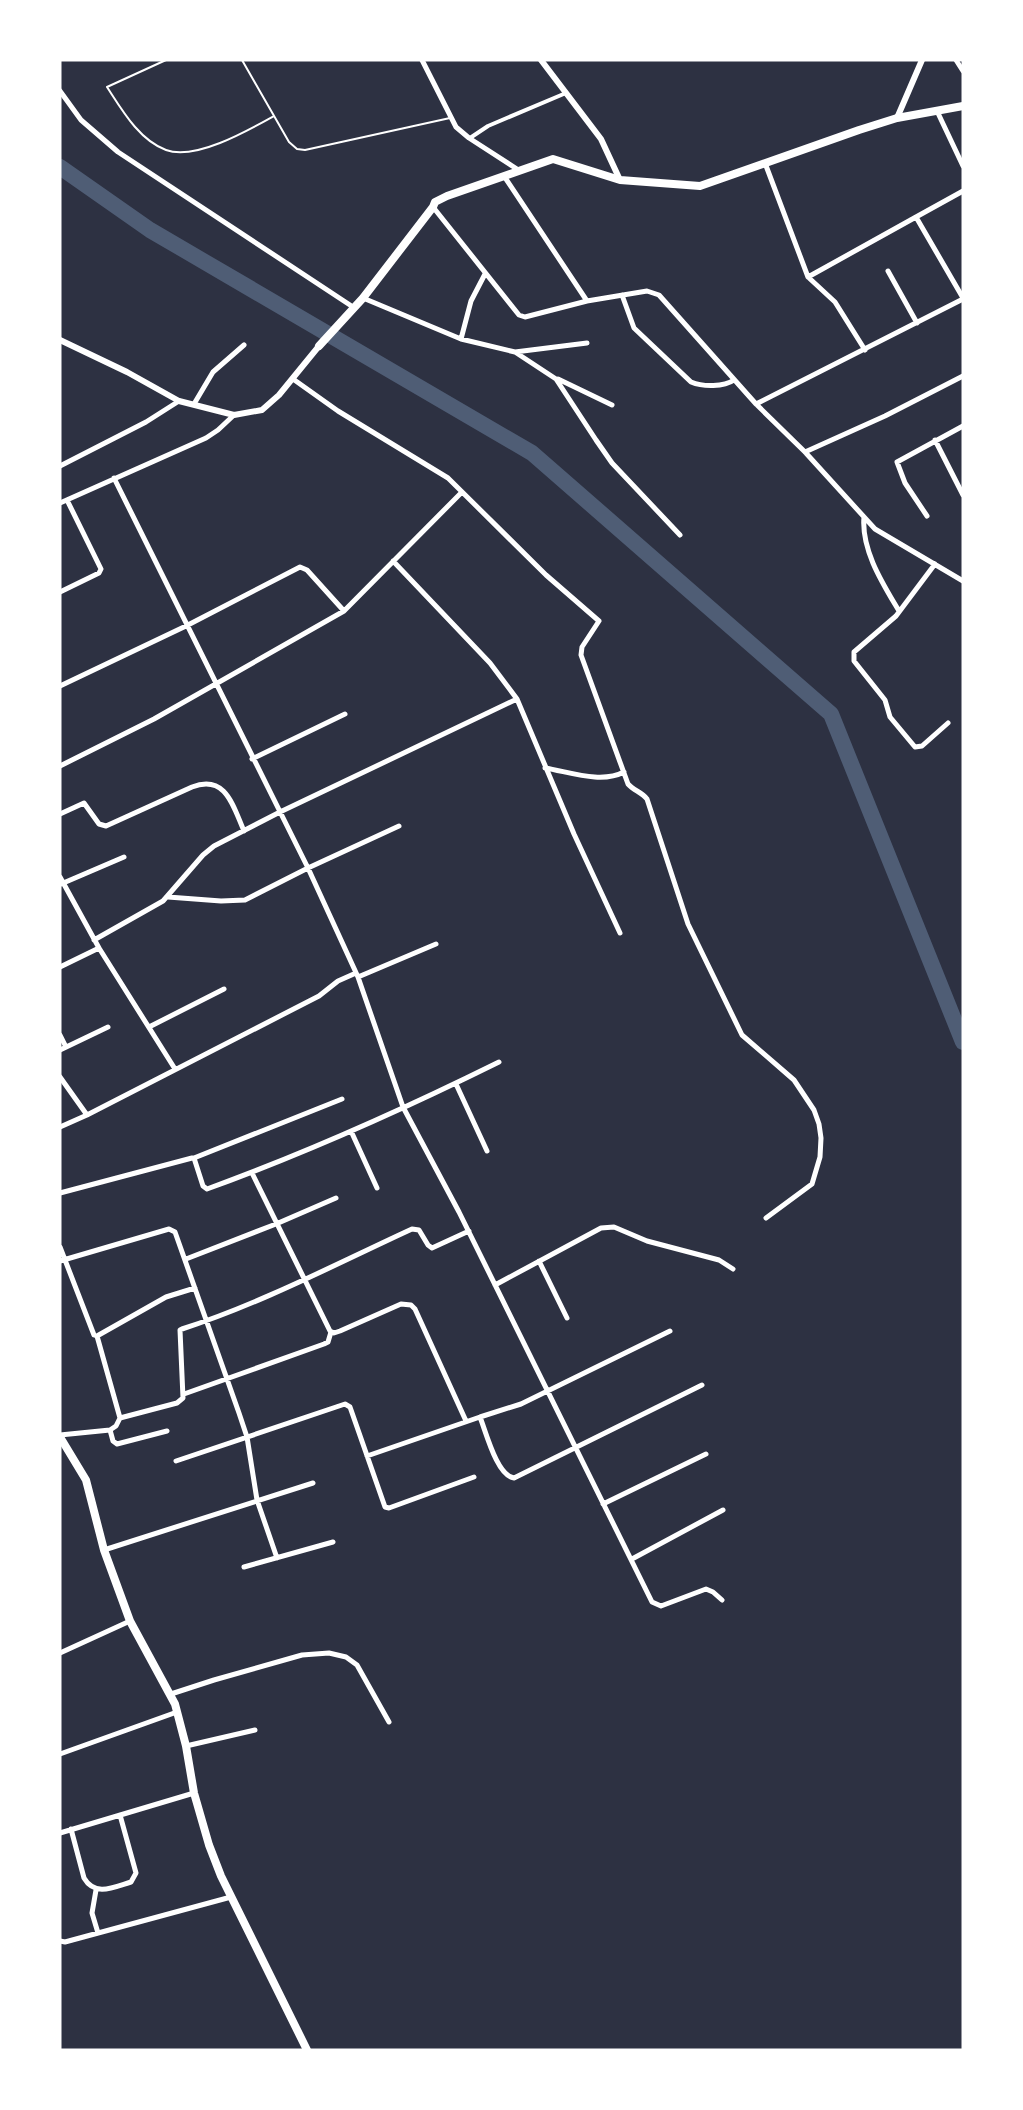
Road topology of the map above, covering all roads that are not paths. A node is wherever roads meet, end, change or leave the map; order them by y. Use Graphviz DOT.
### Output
graph roads {
  1 [pos="166,60"];
  2 [pos="242,60"];
  3 [pos="422,60"];
  4 [pos="541,60"];
  5 [pos="922,60"];
  6 [pos="956,60"];
  7 [pos="963,71"];
  8 [pos="60,91"];
  9 [pos="566,93"];
  10 [pos="67,100"];
  11 [pos="963,106"];
  12 [pos="60,107"];
  13 [pos="937,111"];
  14 [pos="274,116"];
  15 [pos="451,117"];
  16 [pos="897,118"];
  17 [pos="470,138"];
  18 [pos="765,163"];
  19 [pos="963,166"];
  20 [pos="520,171"];
  21 [pos="504,176"];
  22 [pos="620,180"];
  23 [pos="963,191"];
  24 [pos="434,207"];
  25 [pos="916,217"];
  26 [pos="888,271"];
  27 [pos="485,274"];
  28 [pos="808,277"];
  29 [pos="622,295"];
  30 [pos="363,298"];
  31 [pos="963,298"];
  32 [pos="587,301"];
  33 [pos="352,308"];
  34 [pos="917,323"];
  35 [pos="461,339"];
  36 [pos="60,340"];
  37 [pos="587,343"];
  38 [pos="244,345"];
  39 [pos="319,346"];
  40 [pos="865,350"];
  41 [pos="515,352"];
  42 [pos="963,376"];
  43 [pos="293,379"];
  44 [pos="556,379"];
  45 [pos="734,380"];
  46 [pos="179,400"];
  47 [pos="194,404"];
  48 [pos="756,404"];
  49 [pos="612,405"];
  50 [pos="234,415"];
  51 [pos="963,426"];
  52 [pos="934,440"];
  53 [pos="805,452"];
  54 [pos="60,466"];
  55 [pos="114,478"];
  56 [pos="462,492"];
  57 [pos="963,495"];
  58 [pos="67,500"];
  59 [pos="60,503"];
  60 [pos="927,516"];
  61 [pos="864,517"];
  62 [pos="680,535"];
  63 [pos="393,561"];
  64 [pos="935,564"];
  65 [pos="963,581"];
  66 [pos="60,592"];
  67 [pos="344,610"];
  68 [pos="899,611"];
  69 [pos="186,626"];
  70 [pos="215,685"];
  71 [pos="60,687"];
  72 [pos="517,699"];
  73 [pos="345,714"];
  74 [pos="948,723"];
  75 [pos="252,759"];
  76 [pos="60,766"];
  77 [pos="545,768"];
  78 [pos="624,772"];
  79 [pos="280,812"];
  80 [pos="60,814"];
  81 [pos="399,826"];
  82 [pos="244,831"];
  83 [pos="124,857"];
  84 [pos="308,868"];
  85 [pos="60,877"];
  86 [pos="62,884"];
  87 [pos="168,897"];
  88 [pos="620,933"];
  89 [pos="94,940"];
  90 [pos="436,944"];
  91 [pos="99,948"];
  92 [pos="60,967"];
  93 [pos="357,975"];
  94 [pos="224,989"];
  95 [pos="149,1027"];
  96 [pos="108,1028"];
  97 [pos="60,1035"];
  98 [pos="63,1049"];
  99 [pos="499,1062"];
  100 [pos="175,1069"];
  101 [pos="60,1077"];
  102 [pos="456,1084"];
  103 [pos="342,1099"];
  104 [pos="403,1107"];
  105 [pos="87,1115"];
  106 [pos="60,1127"];
  107 [pos="351,1131"];
  108 [pos="487,1150"];
  109 [pos="194,1158"];
  110 [pos="252,1173"];
  111 [pos="377,1188"];
  112 [pos="60,1193"];
  113 [pos="336,1198"];
  114 [pos="766,1218"];
  115 [pos="276,1224"];
  116 [pos="468,1231"];
  117 [pos="60,1247"];
  118 [pos="63,1260"];
  119 [pos="186,1260"];
  120 [pos="539,1261"];
  121 [pos="733,1269"];
  122 [pos="304,1279"];
  123 [pos="495,1285"];
  124 [pos="195,1288"];
  125 [pos="567,1318"];
  126 [pos="206,1321"];
  127 [pos="670,1331"];
  128 [pos="332,1332"];
  129 [pos="97,1336"];
  130 [pos="227,1377"];
  131 [pos="702,1385"];
  132 [pos="548,1392"];
  133 [pos="184,1394"];
  134 [pos="480,1416"];
  135 [pos="120,1418"];
  136 [pos="466,1421"];
  137 [pos="110,1430"];
  138 [pos="167,1431"];
  139 [pos="60,1436"];
  140 [pos="246,1437"];
  141 [pos="575,1448"];
  142 [pos="706,1454"];
  143 [pos="367,1455"];
  144 [pos="176,1461"];
  145 [pos="474,1478"];
  146 [pos="313,1483"];
  147 [pos="257,1500"];
  148 [pos="603,1503"];
  149 [pos="723,1510"];
  150 [pos="333,1542"];
  151 [pos="104,1550"];
  152 [pos="277,1558"];
  153 [pos="632,1559"];
  154 [pos="244,1567"];
  155 [pos="722,1600"];
  156 [pos="130,1621"];
  157 [pos="60,1653"];
  158 [pos="171,1694"];
  159 [pos="177,1712"];
  160 [pos="389,1722"];
  161 [pos="255,1730"];
  162 [pos="186,1746"];
  163 [pos="60,1755"];
  164 [pos="194,1792"];
  165 [pos="120,1815"];
  166 [pos="71,1829"];
  167 [pos="60,1833"];
  168 [pos="96,1890"];
  169 [pos="231,1897"];
  170 [pos="98,1933"];
  171 [pos="60,1941"];
  172 [pos="307,2050"];
  1 -- 14 [label="lane"];
  2 -- 14 [label="lane"];
  3 -- 15 [label="street"];
  4 -- 9 [label="street"];
  5 -- 16 [label="street"];
  6 -- 7 [label="street"];
  8 -- 10 [label="street"];
  9 -- 17 [label="street"];
  9 -- 22 [label="street"];
  10 -- 12 [label="street"];
  10 -- 33 [label="street"];
  11 -- 13 [label="main road"];
  13 -- 16 [label="main road"];
  13 -- 19 [label="street"];
  14 -- 15 [label="lane"];
  15 -- 17 [label="street"];
  16 -- 18 [label="main road"];
  17 -- 20 [label="street"];
  18 -- 22 [label="main road"];
  18 -- 28 [label="street"];
  20 -- 21 [label="main road"];
  20 -- 22 [label="main road"];
  21 -- 24 [label="main road"];
  21 -- 32 [label="street"];
  23 -- 25 [label="street"];
  24 -- 27 [label="street"];
  24 -- 30 [label="main road"];
  25 -- 28 [label="street"];
  25 -- 31 [label="street"];
  26 -- 34 [label="street"];
  27 -- 32 [label="street"];
  27 -- 35 [label="street"];
  28 -- 40 [label="street"];
  29 -- 32 [label="street"];
  29 -- 45 [label="street"];
  29 -- 45 [label="street"];
  30 -- 33 [label="main road"];
  30 -- 35 [label="street"];
  31 -- 34 [label="street"];
  33 -- 39 [label="main road"];
  34 -- 40 [label="street"];
  35 -- 41 [label="street"];
  36 -- 46 [label="street"];
  37 -- 41 [label="street"];
  38 -- 47 [label="street"];
  39 -- 43 [label="street"];
  40 -- 48 [label="street"];
  41 -- 44 [label="street"];
  42 -- 53 [label="street"];
  43 -- 50 [label="street"];
  43 -- 56 [label="street"];
  44 -- 49 [label="street"];
  44 -- 62 [label="street"];
  45 -- 48 [label="street"];
  46 -- 47 [label="street"];
  46 -- 54 [label="street"];
  47 -- 50 [label="street"];
  48 -- 53 [label="street"];
  50 -- 55 [label="street"];
  51 -- 52 [label="street"];
  52 -- 57 [label="street"];
  52 -- 60 [label="street"];
  53 -- 61 [label="street"];
  55 -- 58 [label="street"];
  55 -- 69 [label="street"];
  56 -- 63 [label="street"];
  56 -- 78 [label="street"];
  58 -- 59 [label="street"];
  58 -- 66 [label="street"];
  61 -- 64 [label="street"];
  61 -- 68 [label="street"];
  63 -- 67 [label="street"];
  63 -- 72 [label="street"];
  64 -- 65 [label="street"];
  64 -- 68 [label="street"];
  67 -- 69 [label="street"];
  67 -- 70 [label="street"];
  68 -- 74 [label="street"];
  69 -- 70 [label="street"];
  69 -- 71 [label="street"];
  70 -- 75 [label="street"];
  70 -- 76 [label="street"];
  72 -- 77 [label="street"];
  72 -- 79 [label="street"];
  73 -- 75 [label="street"];
  75 -- 79 [label="street"];
  77 -- 78 [label="street"];
  77 -- 88 [label="street"];
  78 -- 114 [label="street"];
  79 -- 82 [label="street"];
  79 -- 84 [label="street"];
  80 -- 82 [label="street"];
  81 -- 84 [label="street"];
  82 -- 87 [label="street"];
  83 -- 86 [label="street"];
  84 -- 87 [label="street"];
  84 -- 93 [label="street"];
  85 -- 86 [label="street"];
  86 -- 89 [label="street"];
  87 -- 89 [label="street"];
  89 -- 91 [label="street"];
  90 -- 93 [label="street"];
  91 -- 92 [label="street"];
  91 -- 95 [label="street"];
  93 -- 100 [label="street"];
  93 -- 104 [label="street"];
  94 -- 95 [label="street"];
  95 -- 100 [label="street"];
  96 -- 98 [label="street"];
  97 -- 98 [label="street"];
  99 -- 102 [label="street"];
  100 -- 105 [label="street"];
  101 -- 105 [label="street"];
  102 -- 104 [label="street"];
  102 -- 108 [label="street"];
  103 -- 109 [label="street"];
  104 -- 107 [label="street"];
  104 -- 116 [label="street"];
  105 -- 106 [label="street"];
  107 -- 110 [label="street"];
  107 -- 111 [label="street"];
  109 -- 110 [label="street"];
  109 -- 112 [label="street"];
  110 -- 115 [label="street"];
  113 -- 115 [label="street"];
  115 -- 119 [label="street"];
  115 -- 122 [label="street"];
  116 -- 122 [label="street"];
  116 -- 123 [label="street"];
  117 -- 118 [label="street"];
  118 -- 119 [label="street"];
  118 -- 129 [label="street"];
  119 -- 124 [label="street"];
  120 -- 121 [label="street"];
  120 -- 123 [label="street"];
  120 -- 125 [label="street"];
  122 -- 126 [label="street"];
  122 -- 128 [label="street"];
  123 -- 132 [label="street"];
  124 -- 126 [label="street"];
  124 -- 129 [label="street"];
  126 -- 130 [label="street"];
  126 -- 133 [label="street"];
  127 -- 132 [label="street"];
  128 -- 130 [label="street"];
  128 -- 136 [label="street"];
  129 -- 135 [label="street"];
  130 -- 133 [label="street"];
  130 -- 140 [label="street"];
  131 -- 141 [label="street"];
  132 -- 134 [label="street"];
  132 -- 141 [label="street"];
  133 -- 135 [label="street"];
  134 -- 136 [label="street"];
  134 -- 141 [label="street"];
  135 -- 137 [label="street"];
  136 -- 143 [label="street"];
  137 -- 138 [label="street"];
  137 -- 139 [label="street"];
  139 -- 151 [label="main road"];
  140 -- 143 [label="street"];
  140 -- 144 [label="street"];
  140 -- 147 [label="street"];
  141 -- 148 [label="street"];
  142 -- 148 [label="street"];
  143 -- 145 [label="street"];
  146 -- 147 [label="street"];
  147 -- 151 [label="street"];
  147 -- 152 [label="street"];
  148 -- 153 [label="street"];
  149 -- 153 [label="street"];
  150 -- 152 [label="street"];
  151 -- 156 [label="main road"];
  152 -- 154 [label="street"];
  153 -- 155 [label="street"];
  156 -- 157 [label="street"];
  156 -- 158 [label="main road"];
  158 -- 159 [label="main road"];
  158 -- 160 [label="street"];
  159 -- 162 [label="main road"];
  159 -- 163 [label="street"];
  161 -- 162 [label="street"];
  162 -- 164 [label="main road"];
  164 -- 165 [label="street"];
  164 -- 169 [label="main road"];
  165 -- 166 [label="street"];
  165 -- 168 [label="street"];
  166 -- 167 [label="street"];
  166 -- 168 [label="street"];
  168 -- 170 [label="street"];
  169 -- 170 [label="street"];
  169 -- 172 [label="main road"];
  170 -- 171 [label="street"];
}
